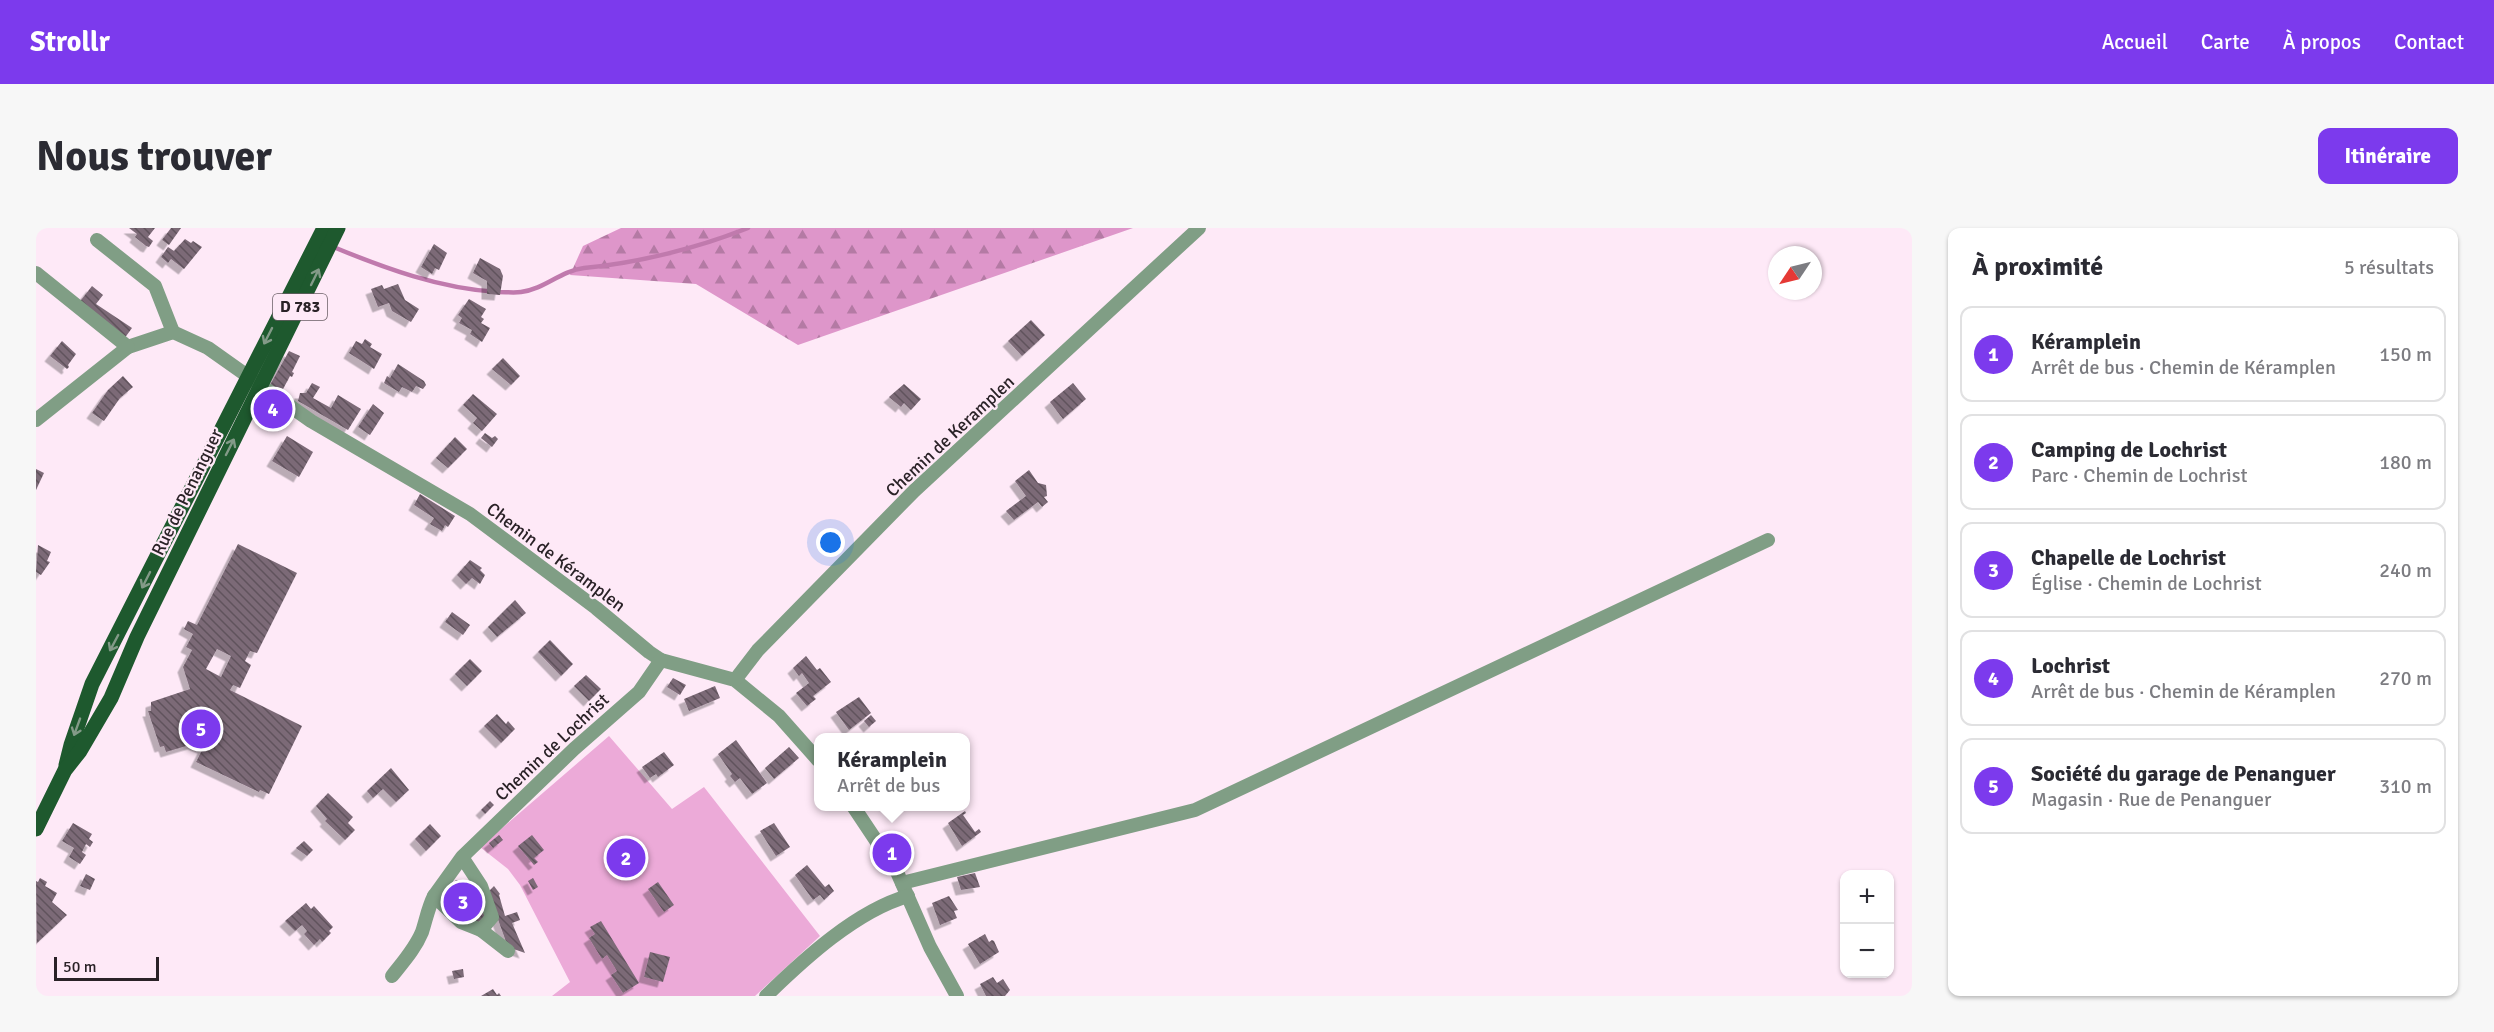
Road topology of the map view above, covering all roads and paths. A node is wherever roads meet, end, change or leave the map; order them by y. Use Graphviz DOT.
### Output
graph roads {
  1 [pos="324,228"];
  2 [pos="338,228"];
  3 [pos="1199,228"];
  4 [pos="97,240"];
  5 [pos="36,273"];
  6 [pos="172,332"];
  7 [pos="128,347"];
  8 [pos="248,376"];
  9 [pos="262,386"];
  10 [pos="36,420"];
  11 [pos="1768,540"];
  12 [pos="661,660"];
  13 [pos="735,680"];
  14 [pos="814,754"];
  15 [pos="65,770"];
  16 [pos="856,811"];
  17 [pos="36,829"];
  18 [pos="462,857"];
  19 [pos="905,889"];
  20 [pos="434,896"];
  21 [pos="481,930"];
  22 [pos="508,951"];
  23 [pos="392,976"];
  24 [pos="766,996"];
  25 [pos="957,996"];
  1 -- 8 [label="main road, Rue de Penanguer / D 783, one-way"];
  9 -- 2 [label="main road, Rue de Penanguer / D 783, one-way"];
  3 -- 13 [label="street, Chemin de Keramplen"];
  4 -- 6 [label="street"];
  5 -- 7 [label="street"];
  6 -- 7 [label="street"];
  6 -- 8 [label="street, Chemin de Kéramplen"];
  7 -- 10 [label="street"];
  8 -- 9 [label="street, Chemin de Kéramplen"];
  8 -- 15 [label="main road, Rue de Penanguer / D 783, one-way"];
  9 -- 12 [label="street, Chemin de Kéramplen"];
  15 -- 9 [label="main road, Rue de Penanguer / D 783, one-way"];
  11 -- 19 [label="street"];
  12 -- 13 [label="street, Chemin de Kéramplen"];
  12 -- 18 [label="street, Chemin de Lochrist"];
  13 -- 14 [label="street, Chemin de Kéramplen"];
  15 -- 17 [label="main road, Rue de Penanguer / D 783"];
  16 -- 19 [label="street"];
  18 -- 20 [label="street, Chemin de Lochrist"];
  18 -- 21 [label="street"];
  19 -- 24 [label="street"];
  19 -- 25 [label="street"];
  20 -- 21 [label="street"];
  20 -- 23 [label="street, Chemin de Lochrist"];
  21 -- 22 [label="street"];
}
